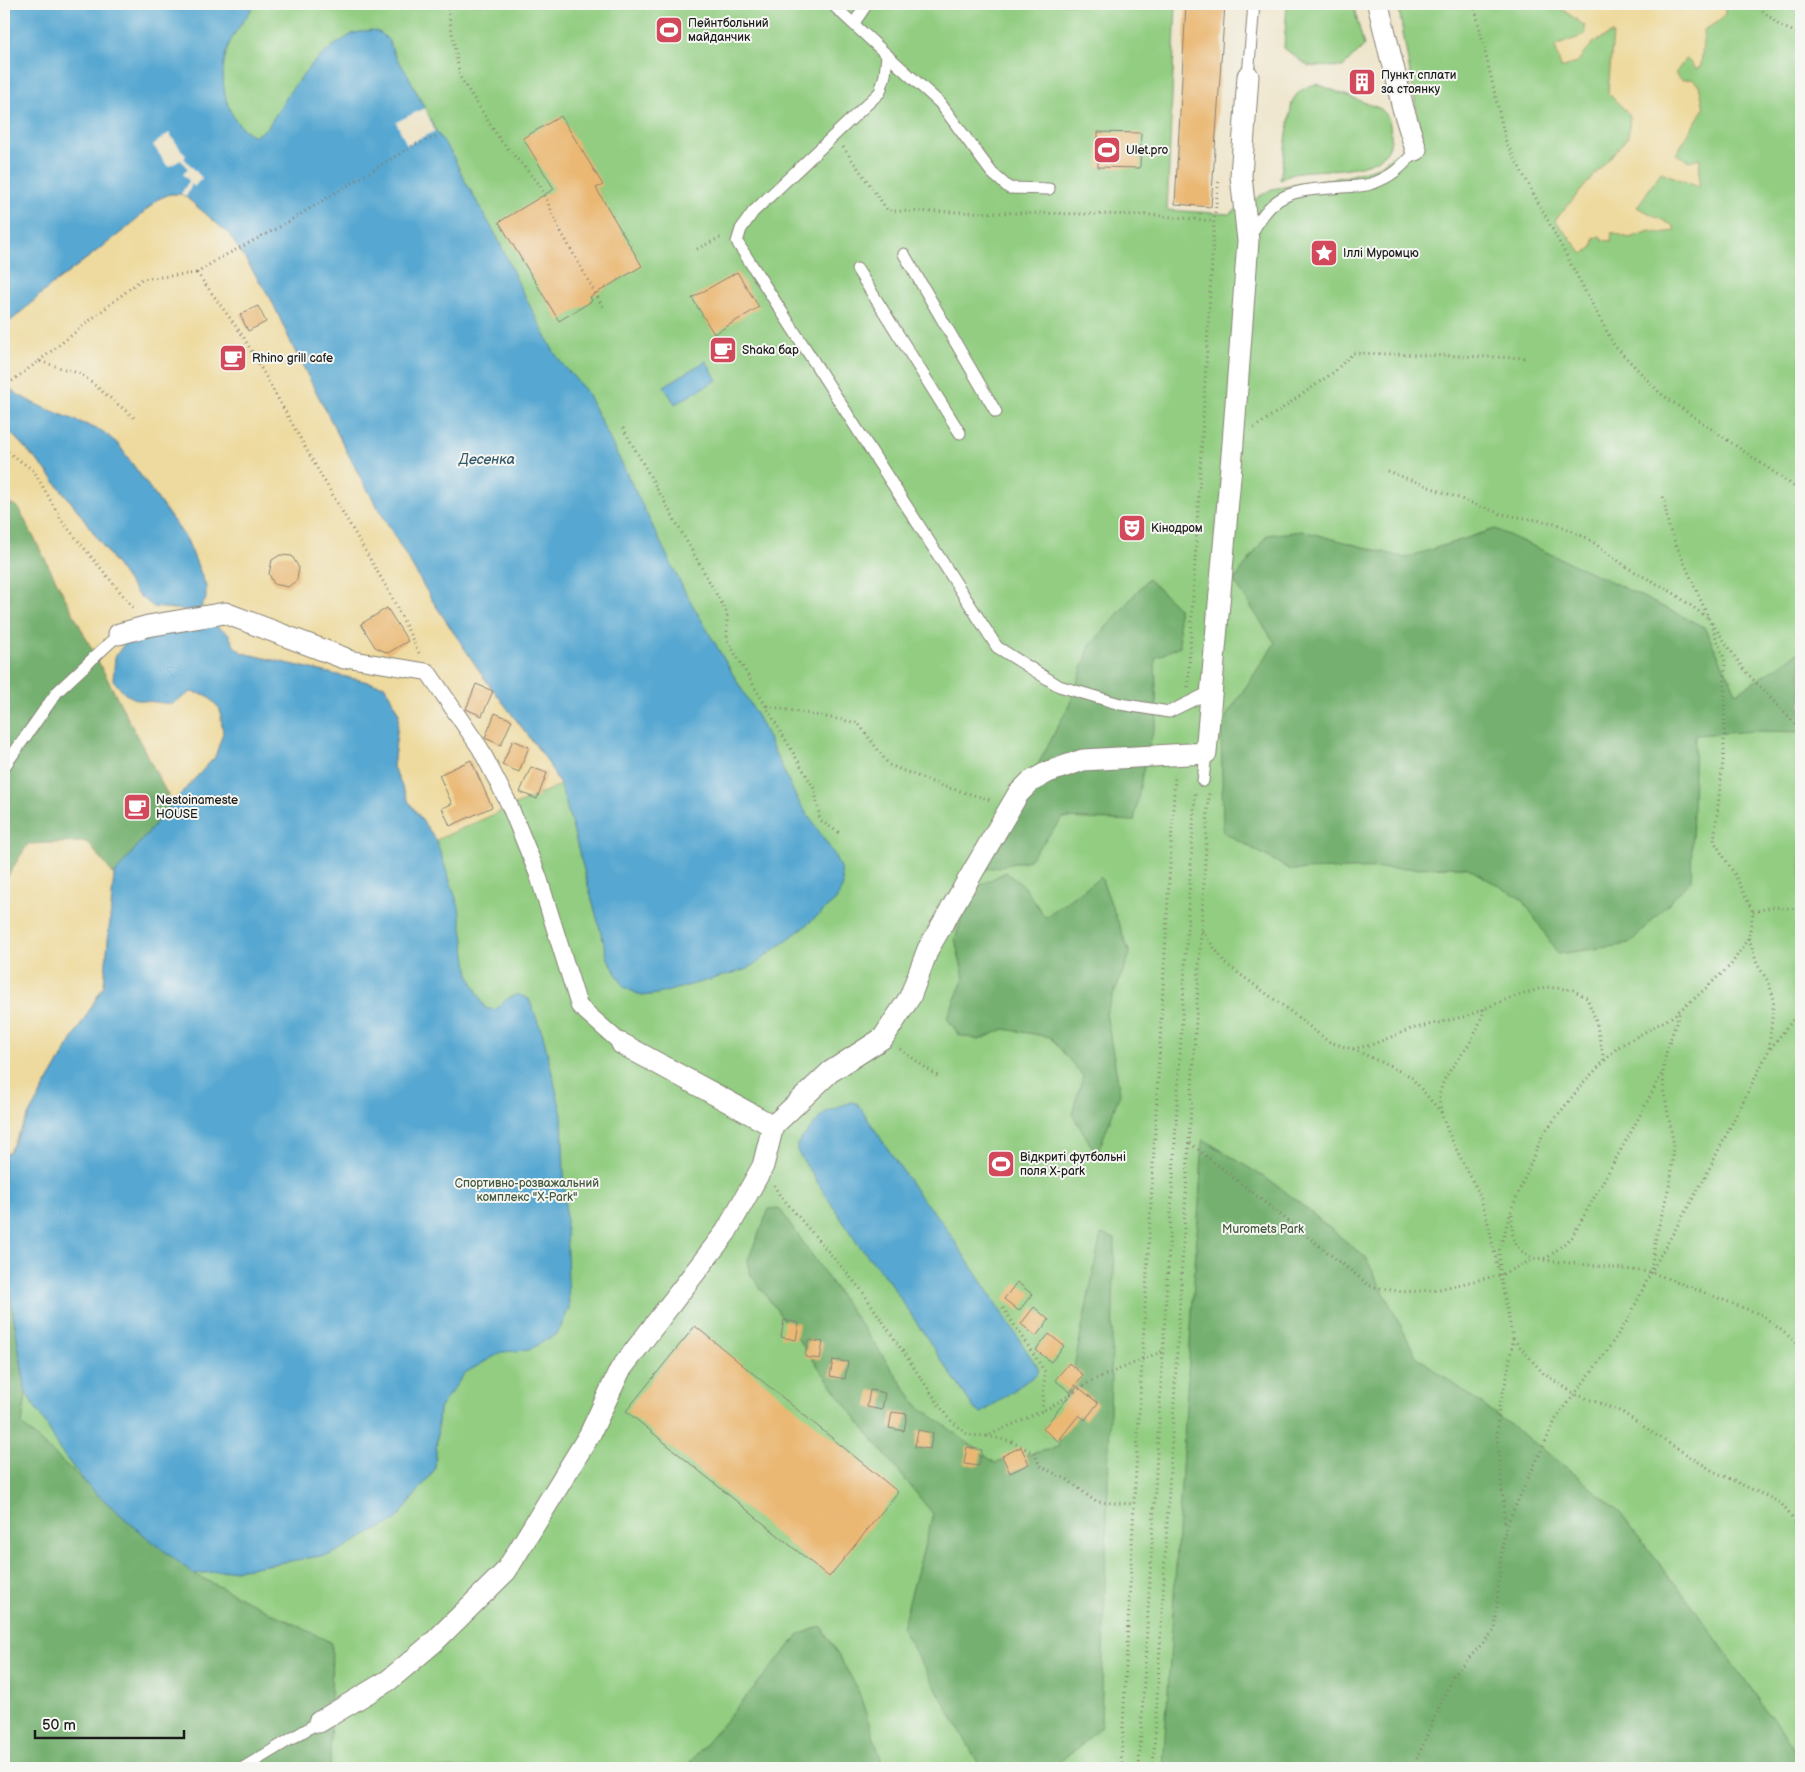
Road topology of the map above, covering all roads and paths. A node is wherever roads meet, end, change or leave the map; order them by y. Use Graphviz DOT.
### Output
graph roads {
  1 [pos="447,4"];
  2 [pos="832,4"];
  3 [pos="867,4"];
  4 [pos="1254,4"];
  5 [pos="1378,4"];
  6 [pos="1474,4"];
  7 [pos="1755,4"];
  8 [pos="854,23"];
  9 [pos="1801,35"];
  10 [pos="888,55"];
  11 [pos="1248,76"];
  12 [pos="439,136"];
  13 [pos="835,136"];
  14 [pos="1416,150"];
  15 [pos="1220,172"];
  16 [pos="1049,189"];
  17 [pos="1214,221"];
  18 [pos="1248,241"];
  19 [pos="737,242"];
  20 [pos="697,249"];
  21 [pos="904,254"];
  22 [pos="857,269"];
  23 [pos="197,273"];
  24 [pos="603,307"];
  25 [pos="1528,358"];
  26 [pos="39,361"];
  27 [pos="4,387"];
  28 [pos="996,412"];
  29 [pos="137,420"];
  30 [pos="623,428"];
  31 [pos="960,433"];
  32 [pos="1233,443"];
  33 [pos="4,449"];
  34 [pos="1387,471"];
  35 [pos="1801,491"];
  36 [pos="1663,495"];
  37 [pos="1709,619"];
  38 [pos="148,626"];
  39 [pos="119,634"];
  40 [pos="344,658"];
  41 [pos="428,672"];
  42 [pos="1212,691"];
  43 [pos="1187,705"];
  44 [pos="766,706"];
  45 [pos="1801,730"];
  46 [pos="1206,753"];
  47 [pos="4,766"];
  48 [pos="1176,768"];
  49 [pos="1203,781"];
  50 [pos="1011,806"];
  51 [pos="839,833"];
  52 [pos="1801,909"];
  53 [pos="1753,912"];
  54 [pos="1202,932"];
  55 [pos="1749,937"];
  56 [pos="1484,1009"];
  57 [pos="1681,1009"];
  58 [pos="1801,1010"];
  59 [pos="883,1038"];
  60 [pos="622,1044"];
  61 [pos="1352,1048"];
  62 [pos="1769,1050"];
  63 [pos="1605,1061"];
  64 [pos="1663,1071"];
  65 [pos="940,1078"];
  66 [pos="1442,1114"];
  67 [pos="773,1126"];
  68 [pos="1190,1143"];
  69 [pos="763,1166"];
  70 [pos="1512,1208"];
  71 [pos="1534,1259"];
  72 [pos="1651,1272"];
  73 [pos="1500,1274"];
  74 [pos="1003,1308"];
  75 [pos="1513,1339"];
  76 [pos="1801,1346"];
  77 [pos="1163,1351"];
  78 [pos="1142,1361"];
  79 [pos="1575,1394"];
  80 [pos="1042,1411"];
  81 [pos="987,1436"];
  82 [pos="1134,1504"];
  83 [pos="1506,1526"];
  84 [pos="1801,1530"];
  85 [pos="319,1722"];
  86 [pos="243,1768"];
  87 [pos="1121,1768"];
  88 [pos="1139,1768"];
  89 [pos="1153,1768"];
  90 [pos="1412,1768"];
  1 -- 24 [label="path"];
  2 -- 8 [label="lane"];
  3 -- 8 [label="lane"];
  4 -- 11 [label="lane"];
  5 -- 14 [label="street"];
  6 -- 35 [label="path"];
  7 -- 9 [label="path"];
  8 -- 10 [label="lane"];
  10 -- 13 [label="lane"];
  10 -- 16 [label="lane"];
  11 -- 18 [label="street"];
  12 -- 23 [label="path"];
  13 -- 17 [label="path"];
  13 -- 19 [label="lane"];
  14 -- 18 [label="lane"];
  15 -- 17 [label="path"];
  17 -- 43 [label="path"];
  18 -- 32 [label="street"];
  19 -- 20 [label="path"];
  19 -- 43 [label="lane"];
  21 -- 28 [label="lane"];
  22 -- 31 [label="lane"];
  23 -- 26 [label="path"];
  23 -- 41 [label="path"];
  25 -- 32 [label="path"];
  26 -- 27 [label="path"];
  26 -- 29 [label="path"];
  30 -- 44 [label="path"];
  32 -- 42 [label="street"];
  33 -- 38 [label="path"];
  34 -- 37 [label="path"];
  36 -- 37 [label="path"];
  37 -- 45 [label="path"];
  37 -- 53 [label="path"];
  38 -- 39 [label="street"];
  38 -- 40 [label="street"];
  39 -- 47 [label="lane"];
  40 -- 41 [label="street"];
  41 -- 60 [label="street"];
  42 -- 43 [label="lane"];
  42 -- 46 [label="street"];
  44 -- 50 [label="path"];
  44 -- 51 [label="path"];
  46 -- 49 [label="lane"];
  46 -- 50 [label="street"];
  48 -- 78 [label="path"];
  49 -- 54 [label="path"];
  49 -- 77 [label="path"];
  50 -- 59 [label="street"];
  52 -- 53 [label="path"];
  53 -- 55 [label="path"];
  54 -- 61 [label="path"];
  54 -- 68 [label="path"];
  55 -- 57 [label="path"];
  55 -- 62 [label="path"];
  56 -- 61 [label="path"];
  56 -- 63 [label="path"];
  56 -- 66 [label="path"];
  57 -- 63 [label="path"];
  57 -- 64 [label="path"];
  58 -- 62 [label="path"];
  59 -- 65 [label="path"];
  59 -- 67 [label="street"];
  60 -- 67 [label="street"];
  61 -- 66 [label="path"];
  62 -- 72 [label="path"];
  63 -- 70 [label="path"];
  64 -- 71 [label="path"];
  64 -- 72 [label="path"];
  66 -- 73 [label="path"];
  67 -- 69 [label="street"];
  68 -- 73 [label="path"];
  68 -- 89 [label="path"];
  69 -- 81 [label="path"];
  69 -- 85 [label="street"];
  70 -- 71 [label="path"];
  70 -- 73 [label="path"];
  71 -- 72 [label="path"];
  71 -- 73 [label="path"];
  72 -- 76 [label="path"];
  72 -- 79 [label="path"];
  73 -- 75 [label="path"];
  74 -- 80 [label="path"];
  75 -- 79 [label="path"];
  75 -- 83 [label="path"];
  77 -- 78 [label="path"];
  77 -- 88 [label="path"];
  78 -- 80 [label="path"];
  78 -- 82 [label="path"];
  79 -- 83 [label="path"];
  79 -- 84 [label="path"];
  80 -- 81 [label="path"];
  81 -- 82 [label="path"];
  82 -- 87 [label="path"];
  83 -- 90 [label="path"];
  85 -- 86 [label="lane"];
}
